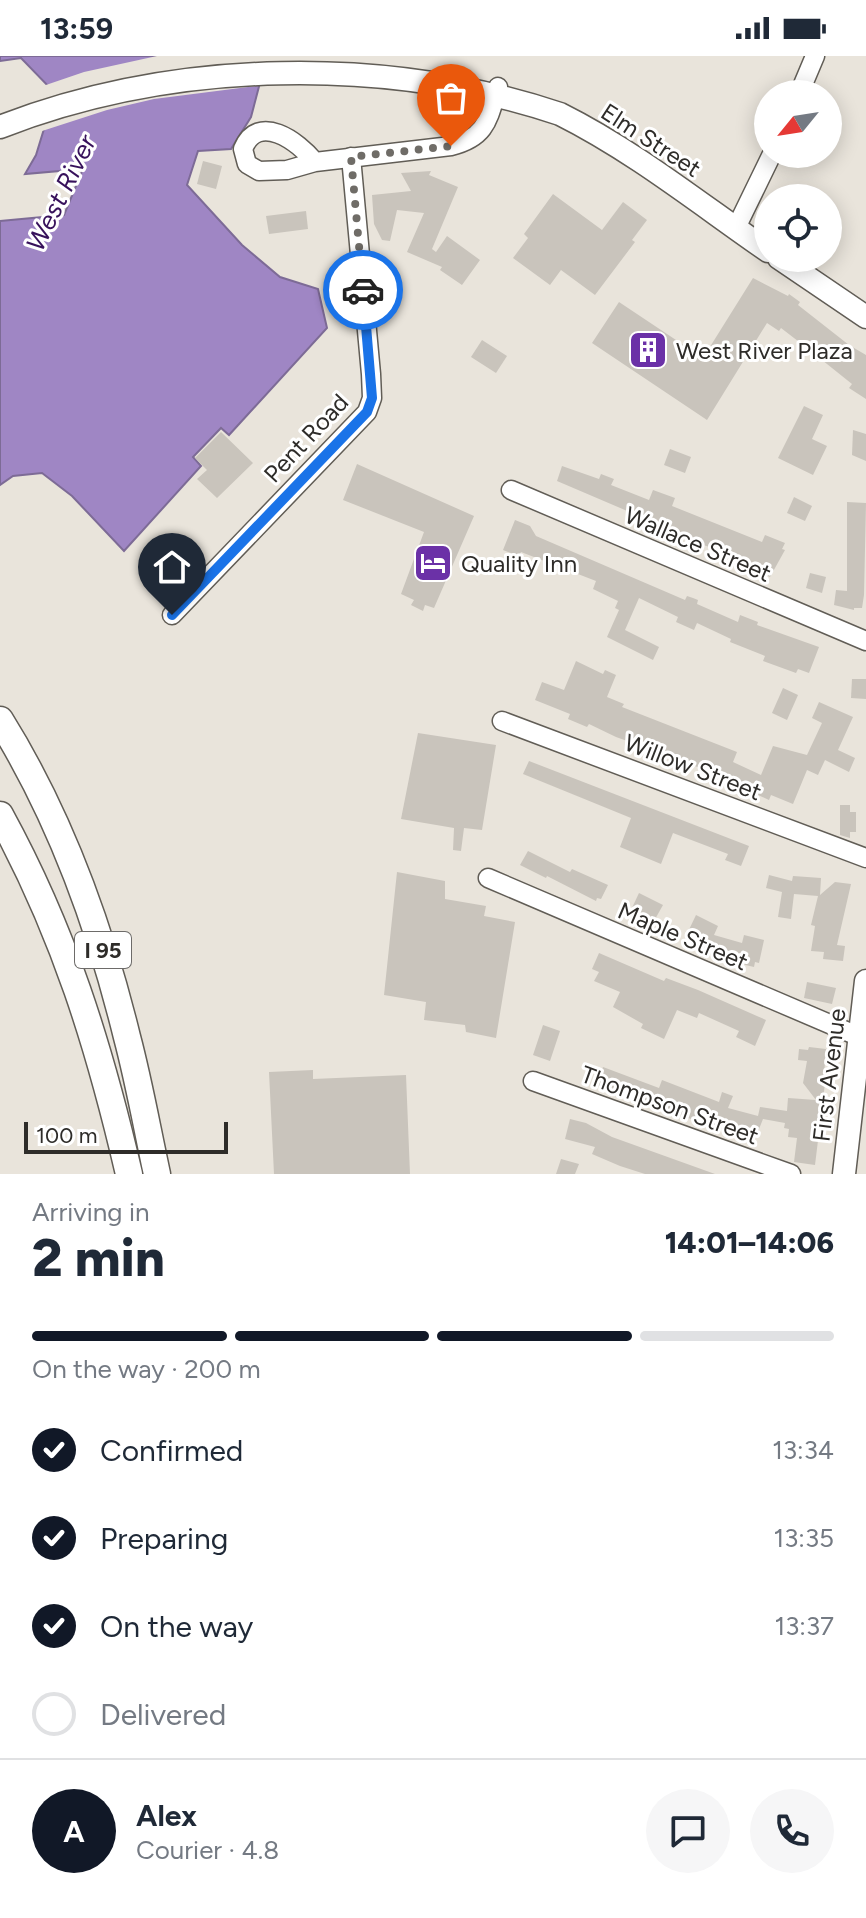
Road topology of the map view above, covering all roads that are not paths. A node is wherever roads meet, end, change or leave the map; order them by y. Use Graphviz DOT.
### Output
graph roads {
  1 [pos="815,56"];
  2 [pos="805,80"];
  3 [pos="498,87"];
  4 [pos="6,124"];
  5 [pos="351,157"];
  6 [pos="315,162"];
  7 [pos="765,168"];
  8 [pos="736,228"];
  9 [pos="754,241"];
  10 [pos="800,272"];
  11 [pos="866,317"];
  12 [pos="511,490"];
  13 [pos="172,615"];
  14 [pos="866,641"];
  15 [pos="502,721"];
  16 [pos="6,729"];
  17 [pos="0,815"];
  18 [pos="866,858"];
  19 [pos="488,878"];
  20 [pos="866,981"];
  21 [pos="860,1037"];
  22 [pos="533,1081"];
  23 [pos="129,1174"];
  24 [pos="157,1174"];
  25 [pos="791,1174"];
  26 [pos="844,1174"];
  1 -- 2 [label="street"];
  3 -- 4 [label="main road, Elm Street"];
  3 -- 5 [label="street"];
  3 -- 8 [label="main road, Elm Street"];
  5 -- 6 [label="street"];
  5 -- 13 [label="street, Pent Road"];
  7 -- 8 [label="street"];
  8 -- 9 [label="main road, Elm Street"];
  10 -- 11 [label="main road"];
  12 -- 14 [label="street, Wallace Street"];
  15 -- 18 [label="street, Willow Street"];
  16 -- 24 [label="highway, I 95"];
  17 -- 23 [label="highway, I 95"];
  19 -- 21 [label="street, Maple Street"];
  20 -- 21 [label="main road, First Avenue"];
  21 -- 26 [label="main road, First Avenue"];
  22 -- 25 [label="street, Thompson Street"];
}
